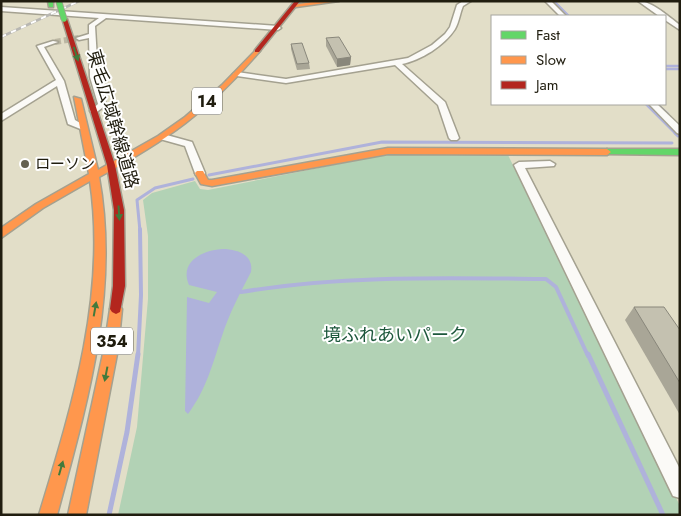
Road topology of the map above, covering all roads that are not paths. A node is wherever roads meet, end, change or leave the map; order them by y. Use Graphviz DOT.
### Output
graph roads {
  1 [pos="337,1"];
  2 [pos="468,1"];
  3 [pos="548,1"];
  4 [pos="641,1"];
  5 [pos="55,3"];
  6 [pos="297,3"];
  7 [pos="17,4"];
  8 [pos="2,10"];
  9 [pos="562,15"];
  10 [pos="661,15"];
  11 [pos="104,17"];
  12 [pos="666,18"];
  13 [pos="60,20"];
  14 [pos="278,28"];
  15 [pos="680,28"];
  16 [pos="92,36"];
  17 [pos="79,38"];
  18 [pos="55,42"];
  19 [pos="396,62"];
  20 [pos="237,74"];
  21 [pos="60,81"];
  22 [pos="654,105"];
  23 [pos="94,111"];
  24 [pos="1,118"];
  25 [pos="83,127"];
  26 [pos="680,130"];
  27 [pos="163,137"];
  28 [pos="454,138"];
  29 [pos="680,152"];
  30 [pos="550,164"];
  31 [pos="111,165"];
  32 [pos="94,173"];
  33 [pos="200,173"];
  34 [pos="1,234"];
  35 [pos="680,489"];
  36 [pos="48,515"];
  37 [pos="77,515"];
  1 -- 6 [label="main road"];
  2 -- 19 [label="street"];
  3 -- 9 [label="street"];
  4 -- 10 [label="street"];
  5 -- 13 [label="main road, 東毛広域幹線道路 / 354"];
  6 -- 14 [label="main road, 14"];
  7 -- 8 [label="street"];
  8 -- 11 [label="street"];
  11 -- 14 [label="street"];
  11 -- 16 [label="street"];
  12 -- 15 [label="street"];
  13 -- 23 [label="main road, 東毛広域幹線道路 / 354, one-way"];
  13 -- 25 [label="main road, 東毛広域幹線道路 / 354"];
  14 -- 20 [label="main road, 14"];
  16 -- 17 [label="street"];
  16 -- 23 [label="street"];
  18 -- 21 [label="street"];
  19 -- 20 [label="street"];
  19 -- 28 [label="street"];
  20 -- 27 [label="main road, 14"];
  21 -- 24 [label="street"];
  21 -- 25 [label="street"];
  22 -- 26 [label="street"];
  23 -- 31 [label="main road, 東毛広域幹線道路 / 354"];
  25 -- 32 [label="main road, 東毛広域幹線道路 / 354"];
  27 -- 31 [label="main road, 14"];
  27 -- 33 [label="street"];
  29 -- 33 [label="main road"];
  30 -- 35 [label="street"];
  31 -- 32 [label="main road, 14"];
  31 -- 37 [label="main road, 東毛広域幹線道路 / 354, one-way"];
  32 -- 34 [label="main road, 14"];
  36 -- 32 [label="main road, 東毛広域幹線道路 / 354, one-way"];
}
